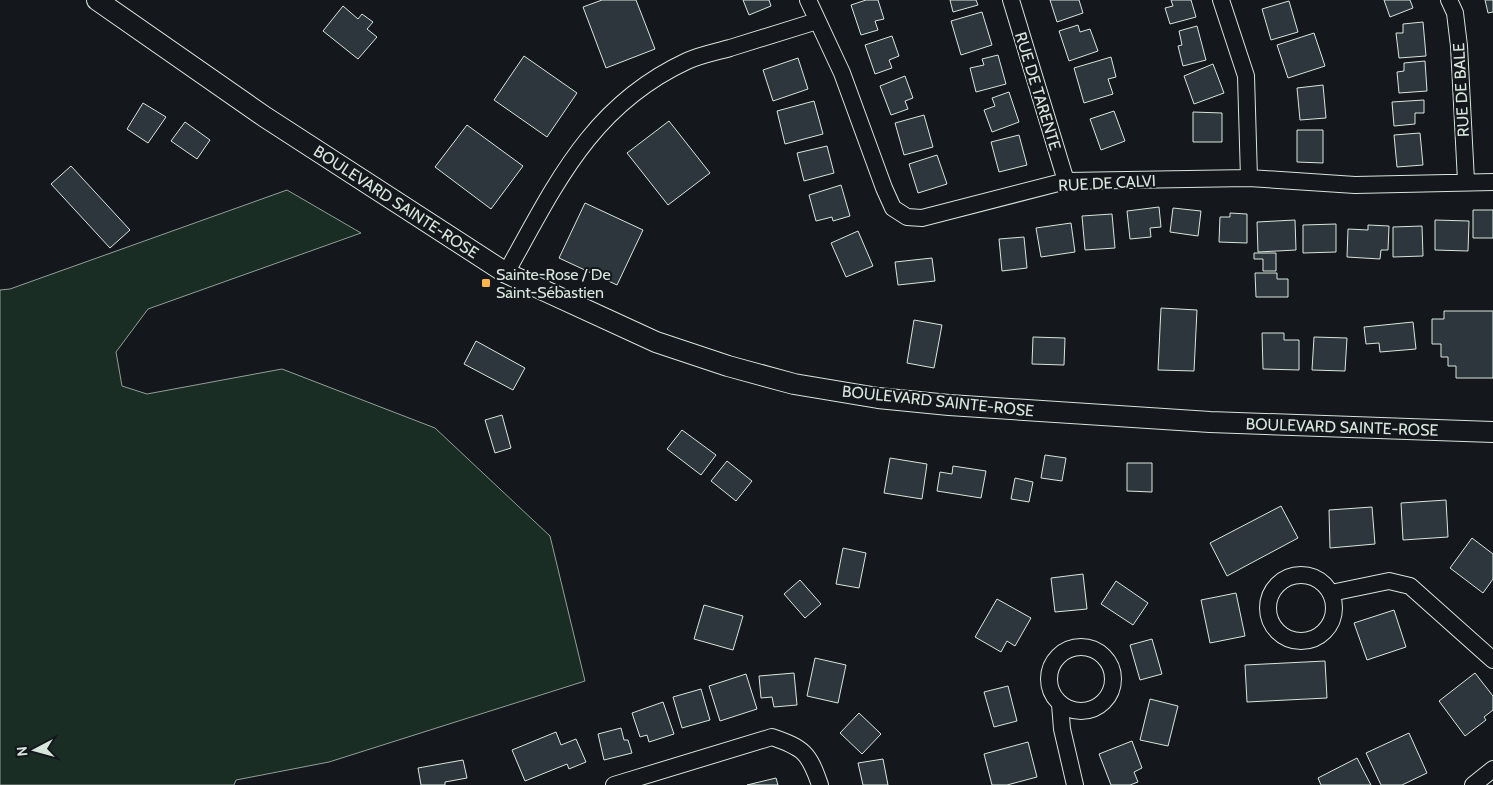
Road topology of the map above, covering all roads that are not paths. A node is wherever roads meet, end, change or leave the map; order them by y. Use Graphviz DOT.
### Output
graph roads {
  1 [pos="97,0"];
  2 [pos="808,0"];
  3 [pos="1010,0"];
  4 [pos="1221,0"];
  5 [pos="1449,0"];
  6 [pos="817,20"];
  7 [pos="1249,178"];
  8 [pos="1066,181"];
  9 [pos="1466,181"];
  10 [pos="1493,182"];
  11 [pos="506,273"];
  12 [pos="1493,432"];
  13 [pos="1331,593"];
  14 [pos="1493,660"];
  15 [pos="1060,704"];
  16 [pos="1493,769"];
  17 [pos="614,785"];
  18 [pos="820,785"];
  19 [pos="1075,785"];
  20 [pos="1473,785"];
  1 -- 11 [label="street, BOULEVARD SAINTE-ROSE"];
  2 -- 6 [label="street, RUE DE CALVI"];
  3 -- 8 [label="street, RUE DE TARENTE"];
  4 -- 7 [label="street"];
  5 -- 9 [label="street, RUE DE BALE"];
  6 -- 8 [label="street, RUE DE CALVI"];
  6 -- 11 [label="street"];
  7 -- 8 [label="street, RUE DE CALVI"];
  7 -- 9 [label="street, RUE DE CALVI"];
  9 -- 10 [label="street, RUE DE CALVI"];
  11 -- 12 [label="street, BOULEVARD SAINTE-ROSE"];
  13 -- 13 [label="street"];
  13 -- 14 [label="street"];
  15 -- 15 [label="street"];
  15 -- 19 [label="street"];
  16 -- 20 [label="street"];
  17 -- 18 [label="street"];
}
